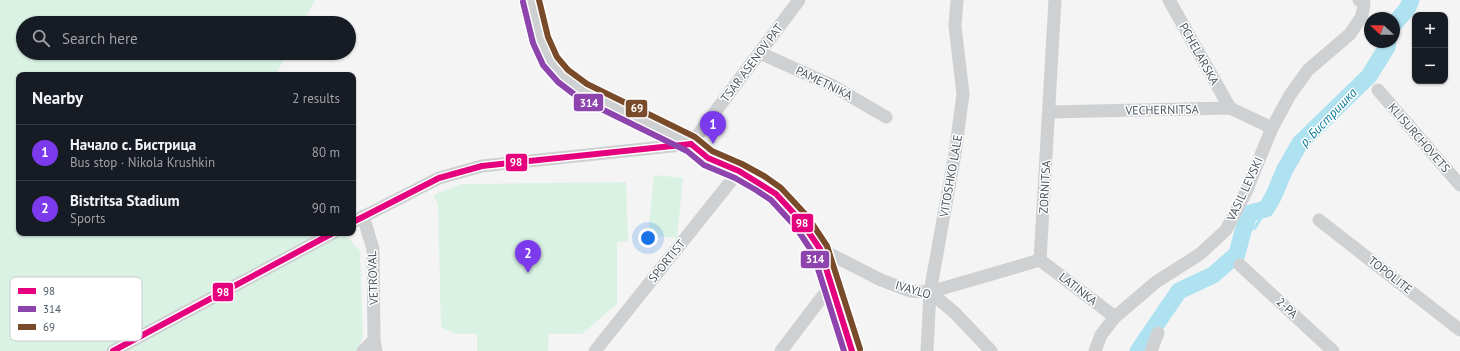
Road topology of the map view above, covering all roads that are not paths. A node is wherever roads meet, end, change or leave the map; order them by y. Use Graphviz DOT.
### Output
graph roads {
  1 [pos="531,0"];
  2 [pos="799,0"];
  3 [pos="957,0"];
  4 [pos="1055,0"];
  5 [pos="1169,0"];
  6 [pos="1361,1"];
  7 [pos="760,53"];
  8 [pos="1378,90"];
  9 [pos="1230,108"];
  10 [pos="1049,112"];
  11 [pos="886,117"];
  12 [pos="1272,128"];
  13 [pos="691,144"];
  14 [pos="739,171"];
  15 [pos="1460,185"];
  16 [pos="358,219"];
  17 [pos="1319,220"];
  18 [pos="327,236"];
  19 [pos="820,249"];
  20 [pos="1040,260"];
  21 [pos="1240,265"];
  22 [pos="832,284"];
  23 [pos="930,292"];
  24 [pos="1115,318"];
  25 [pos="1460,330"];
  26 [pos="1158,333"];
  27 [pos="142,335"];
  28 [pos="131,341"];
  29 [pos="375,346"];
  30 [pos="112,351"];
  31 [pos="363,351"];
  32 [pos="595,351"];
  33 [pos="781,351"];
  34 [pos="852,351"];
  35 [pos="927,351"];
  36 [pos="991,351"];
  37 [pos="1095,351"];
  38 [pos="1151,351"];
  39 [pos="1333,351"];
  1 -- 13 [label="street"];
  2 -- 7 [label="street, TSAR ASENOV PAT"];
  3 -- 23 [label="street, VITOSHKO LALE"];
  4 -- 10 [label="street, ZORNITSA"];
  5 -- 9 [label="street, PCHELARSKA"];
  6 -- 12 [label="street, VASIL LEVSKI"];
  7 -- 11 [label="street, PAMETNIKA"];
  7 -- 13 [label="street, TSAR ASENOV PAT"];
  8 -- 15 [label="street, KLISURCHOVETS"];
  9 -- 10 [label="street, VECHERNITSA"];
  9 -- 12 [label="street, VECHERNITSA"];
  10 -- 20 [label="street, ZORNITSA"];
  12 -- 24 [label="street, VASIL LEVSKI"];
  13 -- 14 [label="street"];
  13 -- 16 [label="street"];
  14 -- 19 [label="street"];
  14 -- 32 [label="street, SPORTIST"];
  16 -- 29 [label="street, VETROVAL"];
  17 -- 25 [label="street, TOPOLITE"];
  18 -- 27 [label="street"];
  19 -- 22 [label="street"];
  19 -- 23 [label="street, IVAYLO"];
  20 -- 23 [label="street"];
  20 -- 24 [label="street, LATINKA"];
  21 -- 39 [label="street, 2-РА"];
  22 -- 33 [label="street"];
  22 -- 34 [label="street"];
  23 -- 35 [label="street, VITOSHKO LALE"];
  23 -- 36 [label="street, IVAYLO"];
  24 -- 37 [label="street, VASIL LEVSKI"];
  26 -- 38 [label="street"];
  28 -- 30 [label="street"];
  29 -- 31 [label="street, VETROVAL"];
}
